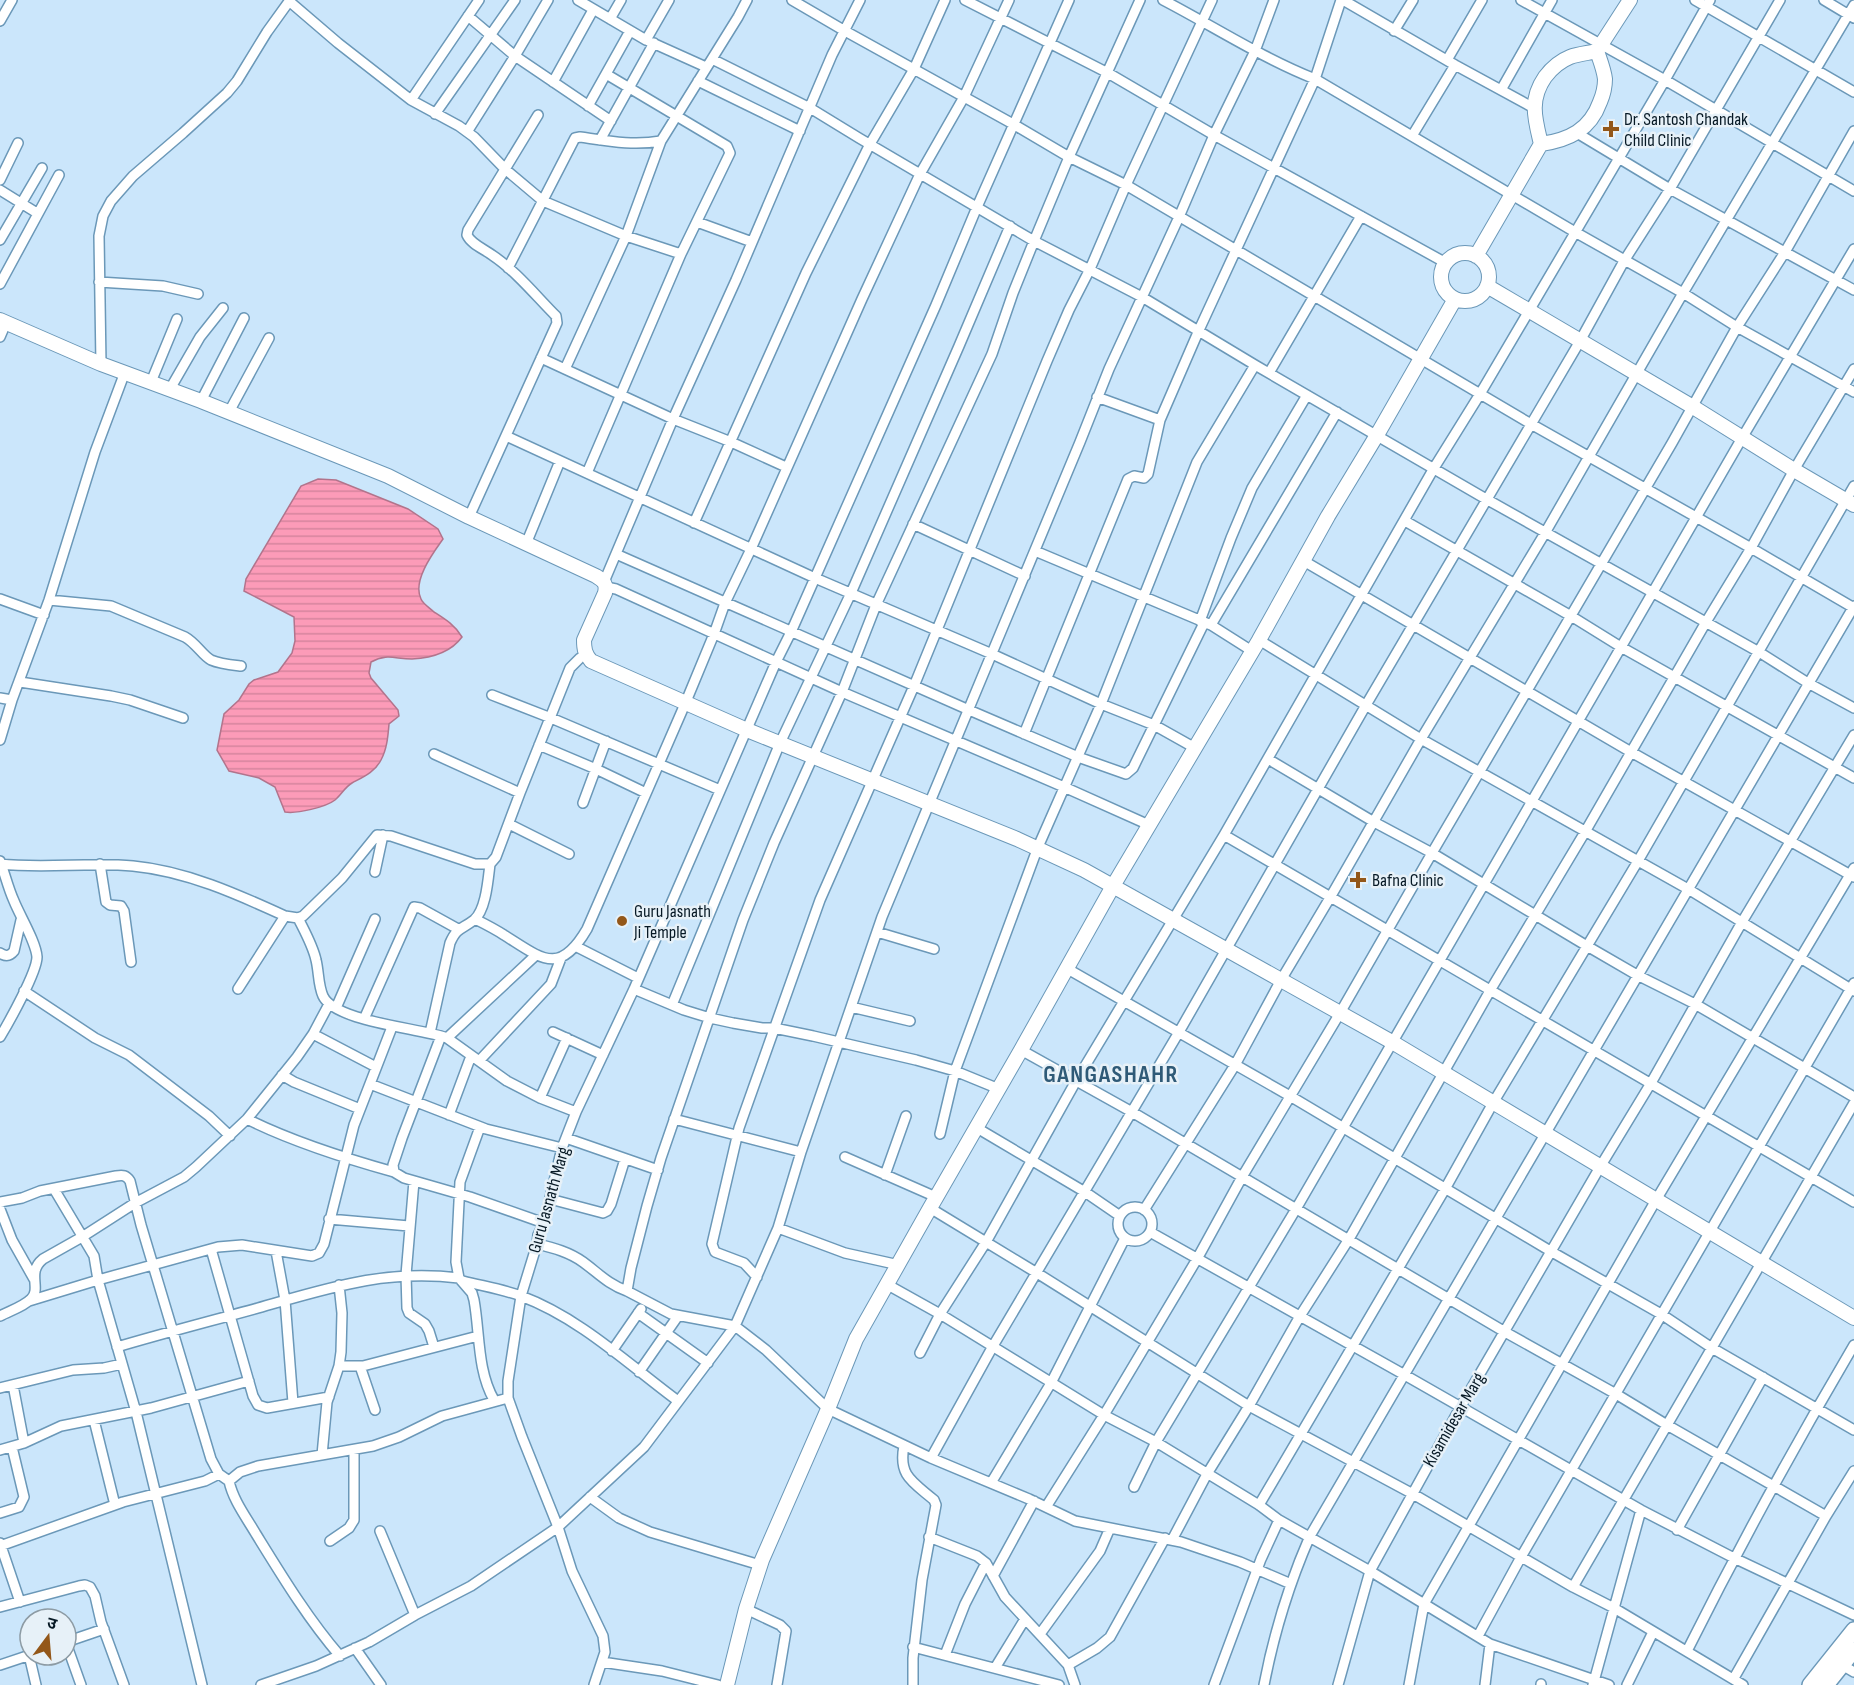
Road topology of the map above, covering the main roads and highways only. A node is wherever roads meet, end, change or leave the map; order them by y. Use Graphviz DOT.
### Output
graph roads {
  1 [pos="1854,1630"];
  2 [pos="1854,1651"];
  3 [pos="1848,1668"];
  4 [pos="1810,1685"];
  5 [pos="1826,1685"];
  1 -- 4 [label="main road"];
  2 -- 3 [label="main road"];
  3 -- 5 [label="main road"];
}
